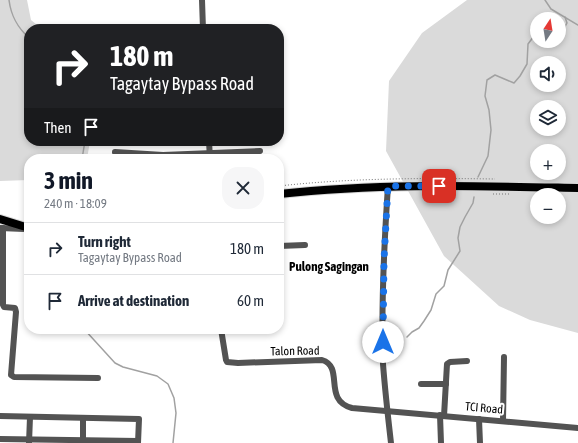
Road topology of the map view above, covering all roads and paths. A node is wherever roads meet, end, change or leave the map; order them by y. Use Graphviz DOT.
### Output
graph roads {
  1 [pos="202,0"];
  2 [pos="202,24"];
  3 [pos="260,151"];
  4 [pos="115,152"];
  5 [pos="147,154"];
  6 [pos="230,154"];
  7 [pos="388,186"];
  8 [pos="578,188"];
  9 [pos="284,194"];
  10 [pos="487,194"];
  11 [pos="510,194"];
  12 [pos="0,219"];
  13 [pos="24,226"];
  14 [pos="1,228"];
  15 [pos="24,228"];
  16 [pos="305,245"];
  17 [pos="284,246"];
  18 [pos="222,334"];
  19 [pos="504,357"];
  20 [pos="467,361"];
  21 [pos="98,378"];
  22 [pos="421,384"];
  23 [pos="446,384"];
  24 [pos="388,411"];
  25 [pos="0,416"];
  26 [pos="442,416"];
  27 [pos="30,417"];
  28 [pos="83,418"];
  29 [pos="479,419"];
  30 [pos="503,421"];
  31 [pos="578,428"];
  32 [pos="0,439"];
  33 [pos="30,441"];
  34 [pos="83,442"];
  35 [pos="138,442"];
  36 [pos="391,443"];
  37 [pos="441,443"];
  38 [pos="480,443"];
  1 -- 2 [label="street"];
  3 -- 6 [label="street"];
  4 -- 5 [label="street"];
  7 -- 8 [label="main road"];
  7 -- 9 [label="main road"];
  7 -- 24 [label="street"];
  10 -- 11 [label="path"];
  12 -- 13 [label="main road"];
  14 -- 15 [label="street"];
  14 -- 21 [label="street"];
  16 -- 17 [label="street"];
  18 -- 24 [label="street, Talon Road"];
  19 -- 30 [label="street"];
  20 -- 23 [label="street"];
  22 -- 23 [label="street"];
  23 -- 26 [label="street"];
  24 -- 26 [label="street, TCI Road"];
  24 -- 36 [label="street"];
  25 -- 27 [label="street"];
  26 -- 29 [label="street, TCI Road"];
  26 -- 37 [label="street"];
  27 -- 28 [label="street"];
  27 -- 33 [label="street"];
  28 -- 34 [label="street"];
  28 -- 35 [label="street"];
  29 -- 30 [label="street, TCI Road"];
  29 -- 38 [label="street"];
  30 -- 31 [label="street, TCI Road"];
  32 -- 33 [label="street"];
  33 -- 34 [label="street"];
  34 -- 35 [label="street"];
}
